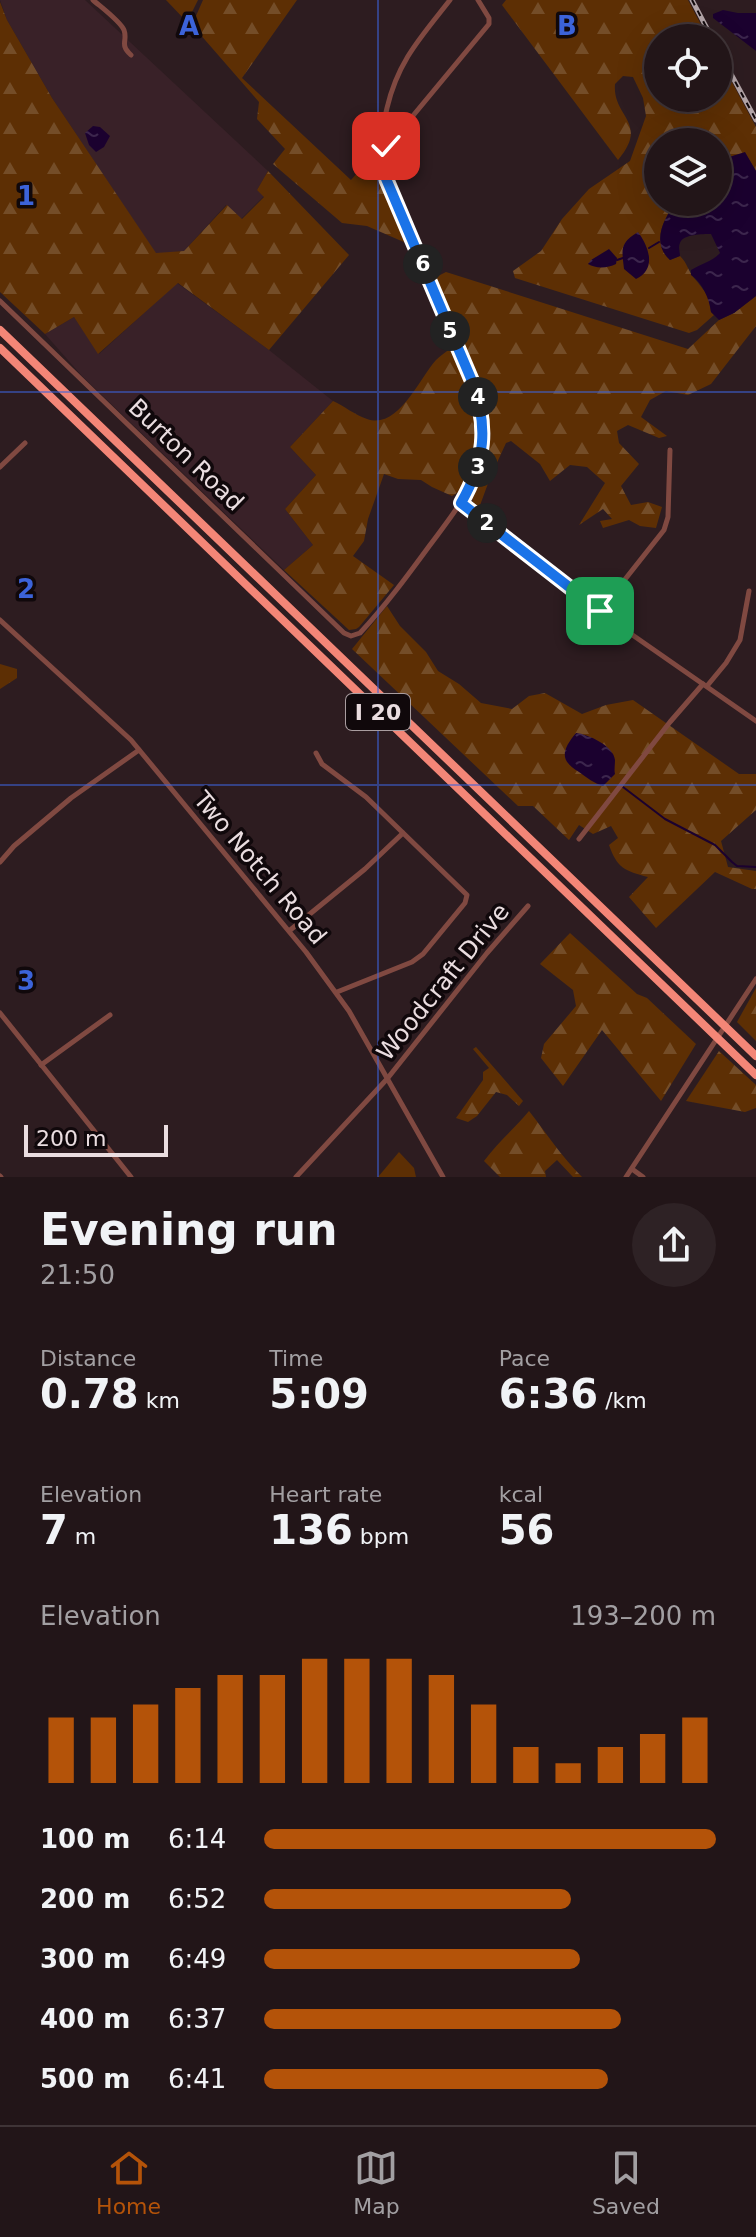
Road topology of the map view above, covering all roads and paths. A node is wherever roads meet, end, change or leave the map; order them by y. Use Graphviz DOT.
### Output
graph roads {
  1 [pos="93,0"];
  2 [pos="450,0"];
  3 [pos="478,0"];
  4 [pos="131,55"];
  5 [pos="379,148"];
  6 [pos="0,301"];
  7 [pos="0,330"];
  8 [pos="0,348"];
  9 [pos="25,443"];
  10 [pos="670,450"];
  11 [pos="0,467"];
  12 [pos="461,503"];
  13 [pos="749,591"];
  14 [pos="600,611"];
  15 [pos="0,620"];
  16 [pos="705,685"];
  17 [pos="756,721"];
  18 [pos="139,750"];
  19 [pos="316,753"];
  20 [pos="403,833"];
  21 [pos="579,839"];
  22 [pos="0,862"];
  23 [pos="528,906"];
  24 [pos="289,931"];
  25 [pos="756,979"];
  26 [pos="337,992"];
  27 [pos="0,1013"];
  28 [pos="110,1015"];
  29 [pos="756,1056"];
  30 [pos="41,1065"];
  31 [pos="756,1075"];
  32 [pos="387,1079"];
  33 [pos="632,1169"];
  34 [pos="131,1177"];
  35 [pos="296,1177"];
  36 [pos="443,1177"];
  37 [pos="626,1177"];
  38 [pos="643,1177"];
  1 -- 4 [label="street"];
  2 -- 5 [label="street"];
  3 -- 5 [label="street"];
  5 -- 12 [label="street"];
  6 -- 12 [label="street, Burton Road"];
  7 -- 29 [label="highway, I 20"];
  8 -- 31 [label="highway, I 20"];
  9 -- 11 [label="street"];
  10 -- 14 [label="street"];
  12 -- 14 [label="street"];
  13 -- 16 [label="street"];
  14 -- 16 [label="street"];
  15 -- 18 [label="street, Two Notch Road"];
  16 -- 17 [label="street"];
  16 -- 21 [label="street"];
  18 -- 22 [label="street"];
  18 -- 24 [label="street, Two Notch Road"];
  19 -- 20 [label="street"];
  20 -- 24 [label="street"];
  20 -- 26 [label="street"];
  23 -- 32 [label="street, Woodcraft Drive"];
  24 -- 26 [label="street, Two Notch Road"];
  25 -- 33 [label="street"];
  26 -- 32 [label="street, Two Notch Road"];
  27 -- 30 [label="street"];
  28 -- 30 [label="street"];
  30 -- 34 [label="street"];
  32 -- 35 [label="street, Woodcraft Drive"];
  32 -- 36 [label="street, Two Notch Road"];
  33 -- 37 [label="street"];
  33 -- 38 [label="street"];
}
